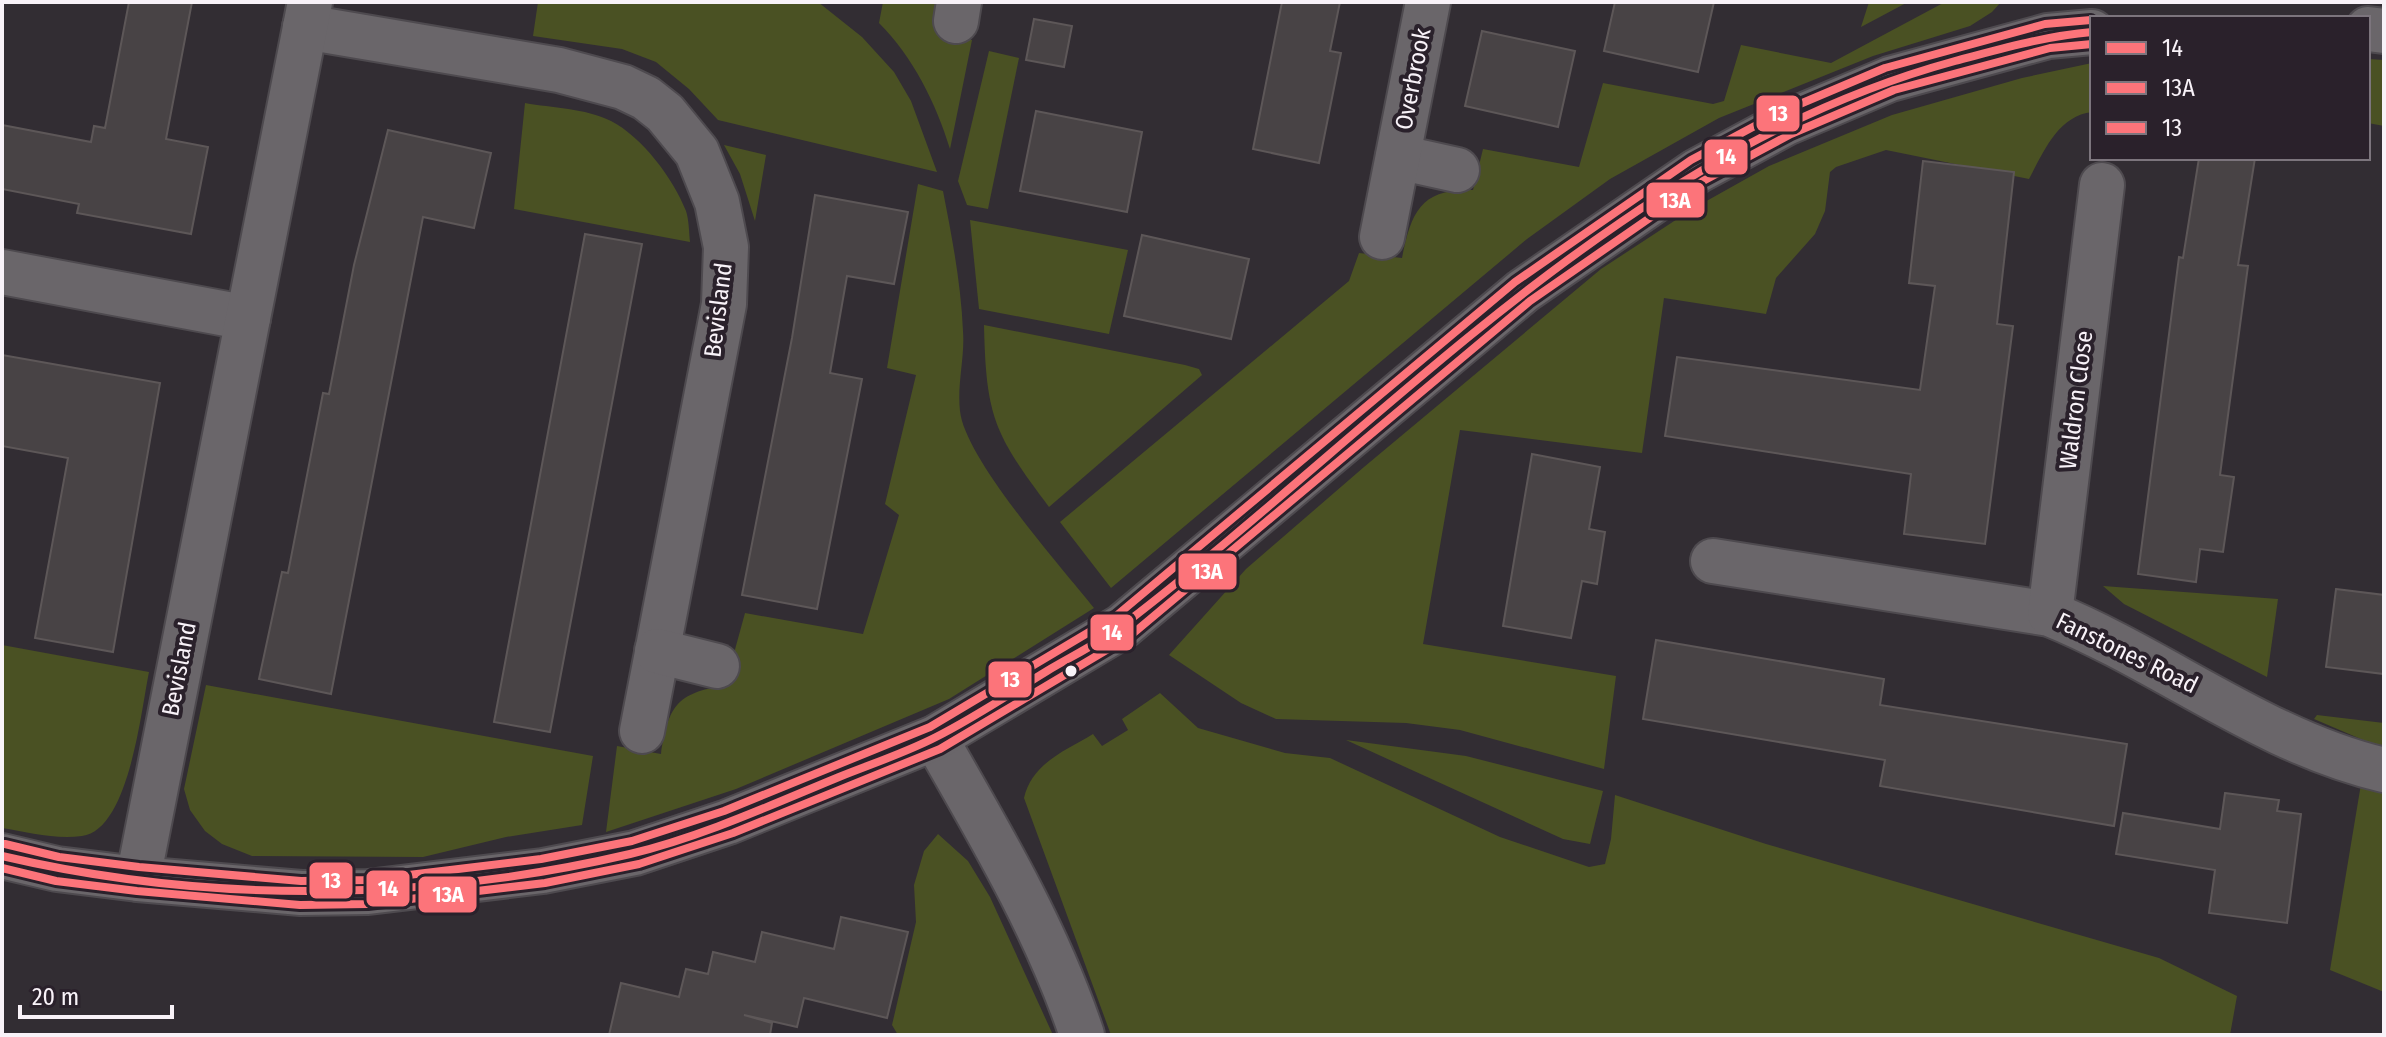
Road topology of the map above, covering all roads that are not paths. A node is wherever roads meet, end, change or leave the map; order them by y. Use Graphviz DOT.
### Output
graph roads {
  1 [pos="1428,2"];
  2 [pos="308,15"];
  3 [pos="2045,19"];
  4 [pos="2090,31"];
  5 [pos="1398,157"];
  6 [pos="1457,170"];
  7 [pos="2102,185"];
  8 [pos="1382,237"];
  9 [pos="2,272"];
  10 [pos="248,318"];
  11 [pos="1713,561"];
  12 [pos="2050,614"];
  13 [pos="657,651"];
  14 [pos="717,666"];
  15 [pos="642,731"];
  16 [pos="935,738"];
  17 [pos="2384,770"];
  18 [pos="2,856"];
  19 [pos="138,879"];
  20 [pos="1082,1035"];
  1 -- 5 [label="street, Overbrook"];
  2 -- 10 [label="street, Bevisland"];
  2 -- 13 [label="street, Bevisland"];
  3 -- 4 [label="street"];
  3 -- 16 [label="street"];
  5 -- 6 [label="street, Overbrook"];
  5 -- 8 [label="street, Overbrook"];
  7 -- 12 [label="street, Waldron Close"];
  9 -- 10 [label="street"];
  10 -- 19 [label="street, Bevisland"];
  11 -- 12 [label="street, Fanstones Road"];
  12 -- 17 [label="street, Fanstones Road"];
  13 -- 14 [label="street"];
  13 -- 15 [label="street, Bevisland"];
  16 -- 19 [label="street"];
  16 -- 20 [label="street"];
  18 -- 19 [label="street"];
}
